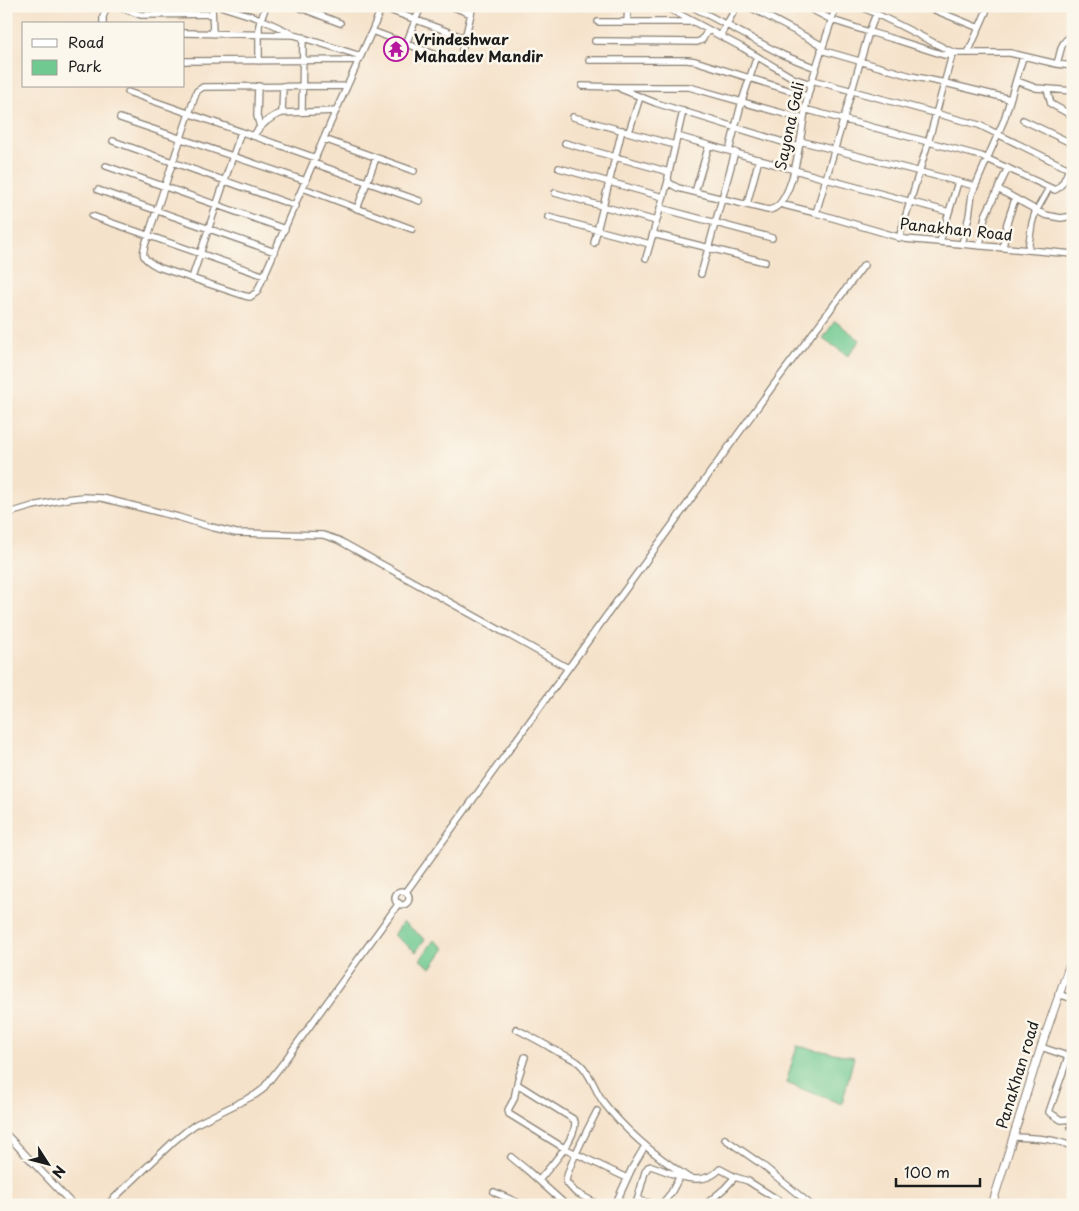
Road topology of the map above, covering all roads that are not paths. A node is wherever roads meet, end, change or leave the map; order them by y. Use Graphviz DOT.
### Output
graph roads {
  1 [pos="107,6"];
  2 [pos="116,6"];
  3 [pos="212,6"];
  4 [pos="221,6"];
  5 [pos="266,6"];
  6 [pos="296,6"];
  7 [pos="368,6"];
  8 [pos="420,6"];
  9 [pos="451,6"];
  10 [pos="473,6"];
  11 [pos="628,6"];
  12 [pos="664,6"];
  13 [pos="691,6"];
  14 [pos="737,6"];
  15 [pos="748,6"];
  16 [pos="805,6"];
  17 [pos="836,6"];
  18 [pos="860,6"];
  19 [pos="925,6"];
  20 [pos="988,6"];
  21 [pos="1068,6"];
  22 [pos="381,8"];
  23 [pos="1073,8"];
  24 [pos="212,14"];
  25 [pos="471,14"];
  26 [pos="876,14"];
  27 [pos="261,19"];
  28 [pos="415,20"];
  29 [pos="832,20"];
  30 [pos="103,22"];
  31 [pos="598,22"];
  32 [pos="627,22"];
  33 [pos="694,22"];
  34 [pos="340,23"];
  35 [pos="726,25"];
  36 [pos="979,28"];
  37 [pos="708,30"];
  38 [pos="372,31"];
  39 [pos="869,32"];
  40 [pos="185,33"];
  41 [pos="213,34"];
  42 [pos="258,34"];
  43 [pos="294,35"];
  44 [pos="720,36"];
  45 [pos="1073,36"];
  46 [pos="303,37"];
  47 [pos="465,38"];
  48 [pos="595,40"];
  49 [pos="406,44"];
  50 [pos="822,48"];
  51 [pos="462,50"];
  52 [pos="968,53"];
  53 [pos="955,54"];
  54 [pos="757,56"];
  55 [pos="1023,57"];
  56 [pos="360,58"];
  57 [pos="303,60"];
  58 [pos="450,60"];
  59 [pos="589,60"];
  60 [pos="185,61"];
  61 [pos="259,61"];
  62 [pos="860,62"];
  63 [pos="1058,64"];
  64 [pos="1073,66"];
  65 [pos="816,68"];
  66 [pos="749,78"];
  67 [pos="1017,81"];
  68 [pos="811,82"];
  69 [pos="944,83"];
  70 [pos="258,86"];
  71 [pos="283,86"];
  72 [pos="302,86"];
  73 [pos="348,86"];
  74 [pos="582,86"];
  75 [pos="617,87"];
  76 [pos="1047,89"];
  77 [pos="852,90"];
  78 [pos="1073,91"];
  79 [pos="128,92"];
  80 [pos="807,96"];
  81 [pos="640,97"];
  82 [pos="1010,99"];
  83 [pos="742,101"];
  84 [pos="804,110"];
  85 [pos="302,111"];
  86 [pos="336,111"];
  87 [pos="683,111"];
  88 [pos="189,113"];
  89 [pos="282,113"];
  90 [pos="936,113"];
  91 [pos="1073,116"];
  92 [pos="573,117"];
  93 [pos="120,118"];
  94 [pos="803,119"];
  95 [pos="843,120"];
  96 [pos="1023,120"];
  97 [pos="260,127"];
  98 [pos="735,127"];
  99 [pos="622,130"];
  100 [pos="241,132"];
  101 [pos="628,132"];
  102 [pos="998,135"];
  103 [pos="253,136"];
  104 [pos="677,136"];
  105 [pos="181,139"];
  106 [pos="324,139"];
  107 [pos="113,142"];
  108 [pos="565,143"];
  109 [pos="928,143"];
  110 [pos="800,144"];
  111 [pos="1073,144"];
  112 [pos="675,145"];
  113 [pos="709,145"];
  114 [pos="835,150"];
  115 [pos="732,152"];
  116 [pos="233,156"];
  117 [pos="615,157"];
  118 [pos="376,158"];
  119 [pos="987,158"];
  120 [pos="759,159"];
  121 [pos="1073,159"];
  122 [pos="314,161"];
  123 [pos="173,163"];
  124 [pos="106,166"];
  125 [pos="559,168"];
  126 [pos="1008,168"];
  127 [pos="795,170"];
  128 [pos="1070,170"];
  129 [pos="414,171"];
  130 [pos="668,172"];
  131 [pos="919,172"];
  132 [pos="826,179"];
  133 [pos="224,181"];
  134 [pos="306,181"];
  135 [pos="668,181"];
  136 [pos="368,182"];
  137 [pos="609,182"];
  138 [pos="958,182"];
  139 [pos="975,186"];
  140 [pos="164,187"];
  141 [pos="303,188"];
  142 [pos="1049,188"];
  143 [pos="998,189"];
  144 [pos="98,190"];
  145 [pos="695,192"];
  146 [pos="555,193"];
  147 [pos="663,197"];
  148 [pos="722,198"];
  149 [pos="1014,199"];
  150 [pos="420,201"];
  151 [pos="910,202"];
  152 [pos="747,204"];
  153 [pos="780,204"];
  154 [pos="216,205"];
  155 [pos="296,206"];
  156 [pos="603,206"];
  157 [pos="660,208"];
  158 [pos="357,209"];
  159 [pos="156,210"];
  160 [pos="1036,210"];
  161 [pos="949,212"];
  162 [pos="816,213"];
  163 [pos="92,216"];
  164 [pos="1073,216"];
  165 [pos="548,217"];
  166 [pos="656,220"];
  167 [pos="715,223"];
  168 [pos="208,228"];
  169 [pos="285,229"];
  170 [pos="412,229"];
  171 [pos="597,230"];
  172 [pos="653,234"];
  173 [pos="148,236"];
  174 [pos="772,238"];
  175 [pos="899,238"];
  176 [pos="940,242"];
  177 [pos="594,243"];
  178 [pos="650,244"];
  179 [pos="962,244"];
  180 [pos="980,246"];
  181 [pos="708,248"];
  182 [pos="1002,248"];
  183 [pos="1028,250"];
  184 [pos="275,252"];
  185 [pos="200,253"];
  186 [pos="1073,254"];
  187 [pos="646,258"];
  188 [pos="765,262"];
  189 [pos="864,265"];
  190 [pos="700,274"];
  191 [pos="265,276"];
  192 [pos="192,278"];
  193 [pos="6,514"];
  194 [pos="568,668"];
  195 [pos="406,892"];
  196 [pos="399,903"];
  197 [pos="1073,955"];
  198 [pos="1058,994"];
  199 [pos="1073,999"];
  200 [pos="516,1029"];
  201 [pos="1073,1040"];
  202 [pos="1041,1047"];
  203 [pos="524,1058"];
  204 [pos="1070,1058"];
  205 [pos="517,1084"];
  206 [pos="597,1111"];
  207 [pos="1072,1123"];
  208 [pos="6,1134"];
  209 [pos="1014,1136"];
  210 [pos="725,1139"];
  211 [pos="645,1146"];
  212 [pos="1073,1147"];
  213 [pos="564,1148"];
  214 [pos="576,1154"];
  215 [pos="511,1157"];
  216 [pos="680,1176"];
  217 [pos="735,1177"];
  218 [pos="627,1178"];
  219 [pos="689,1178"];
  220 [pos="539,1180"];
  221 [pos="494,1192"];
  222 [pos="712,1200"];
  223 [pos="636,1202"];
  224 [pos="782,1204"];
  225 [pos="73,1205"];
  226 [pos="107,1205"];
  227 [pos="523,1205"];
  228 [pos="566,1205"];
  229 [pos="599,1205"];
  230 [pos="615,1205"];
  231 [pos="657,1205"];
  232 [pos="662,1205"];
  233 [pos="705,1205"];
  234 [pos="717,1205"];
  235 [pos="811,1205"];
  236 [pos="992,1205"];
  1 -- 30 [label="street"];
  2 -- 24 [label="street"];
  3 -- 24 [label="street"];
  4 -- 27 [label="street"];
  5 -- 27 [label="street"];
  6 -- 34 [label="street"];
  7 -- 22 [label="street"];
  8 -- 28 [label="street"];
  9 -- 25 [label="street"];
  10 -- 25 [label="street"];
  11 -- 32 [label="street"];
  12 -- 33 [label="street"];
  13 -- 35 [label="street"];
  14 -- 35 [label="street"];
  15 -- 50 [label="street"];
  16 -- 29 [label="street"];
  17 -- 29 [label="street, Sayona Gali"];
  18 -- 26 [label="street"];
  19 -- 36 [label="street"];
  20 -- 36 [label="street"];
  21 -- 23 [label="street"];
  22 -- 28 [label="street"];
  22 -- 38 [label="street"];
  24 -- 41 [label="street"];
  25 -- 47 [label="street"];
  26 -- 39 [label="street"];
  26 -- 53 [label="street"];
  27 -- 42 [label="street"];
  27 -- 43 [label="street"];
  28 -- 47 [label="street"];
  28 -- 49 [label="street"];
  29 -- 39 [label="street"];
  29 -- 50 [label="street, Sayona Gali"];
  31 -- 32 [label="street"];
  32 -- 33 [label="street"];
  33 -- 37 [label="street"];
  35 -- 44 [label="street"];
  35 -- 65 [label="street"];
  36 -- 52 [label="street"];
  37 -- 44 [label="street"];
  37 -- 48 [label="street"];
  38 -- 49 [label="street"];
  38 -- 56 [label="street"];
  39 -- 53 [label="street"];
  39 -- 62 [label="street"];
  40 -- 41 [label="street"];
  41 -- 42 [label="street"];
  42 -- 43 [label="street"];
  42 -- 61 [label="street"];
  43 -- 46 [label="street"];
  44 -- 54 [label="street"];
  45 -- 63 [label="street"];
  46 -- 56 [label="street"];
  46 -- 57 [label="street"];
  47 -- 51 [label="street"];
  49 -- 58 [label="street"];
  50 -- 62 [label="street"];
  50 -- 65 [label="street, Sayona Gali"];
  52 -- 53 [label="street"];
  52 -- 55 [label="street"];
  53 -- 69 [label="street"];
  54 -- 66 [label="street"];
  54 -- 68 [label="street"];
  55 -- 63 [label="street"];
  55 -- 67 [label="street"];
  56 -- 57 [label="street"];
  56 -- 73 [label="street"];
  57 -- 61 [label="street"];
  57 -- 72 [label="street"];
  59 -- 66 [label="street"];
  60 -- 61 [label="street"];
  62 -- 69 [label="street"];
  62 -- 77 [label="street"];
  63 -- 64 [label="street"];
  65 -- 68 [label="street, Sayona Gali"];
  66 -- 80 [label="street"];
  66 -- 83 [label="street"];
  67 -- 76 [label="street"];
  67 -- 82 [label="street"];
  68 -- 77 [label="street"];
  68 -- 80 [label="street, Sayona Gali"];
  69 -- 82 [label="street"];
  69 -- 90 [label="street"];
  70 -- 71 [label="street"];
  70 -- 88 [label="street"];
  70 -- 97 [label="street"];
  71 -- 72 [label="street"];
  71 -- 89 [label="street"];
  72 -- 73 [label="street"];
  72 -- 85 [label="street"];
  73 -- 86 [label="street"];
  74 -- 75 [label="street"];
  75 -- 81 [label="street"];
  75 -- 83 [label="street"];
  76 -- 78 [label="street"];
  76 -- 91 [label="street"];
  77 -- 90 [label="street"];
  77 -- 95 [label="street"];
  79 -- 88 [label="street"];
  80 -- 84 [label="street, Sayona Gali"];
  81 -- 87 [label="street"];
  81 -- 101 [label="street"];
  82 -- 102 [label="street"];
  83 -- 94 [label="street"];
  83 -- 98 [label="street"];
  84 -- 94 [label="street, Sayona Gali"];
  84 -- 95 [label="street"];
  85 -- 86 [label="street"];
  85 -- 89 [label="street"];
  86 -- 106 [label="street"];
  87 -- 98 [label="street"];
  87 -- 104 [label="street"];
  88 -- 100 [label="street"];
  88 -- 105 [label="street"];
  89 -- 97 [label="street"];
  90 -- 102 [label="street"];
  90 -- 109 [label="street"];
  92 -- 99 [label="street"];
  93 -- 105 [label="street"];
  94 -- 110 [label="street, Sayona Gali"];
  95 -- 109 [label="street"];
  95 -- 114 [label="street"];
  96 -- 111 [label="street"];
  97 -- 103 [label="street"];
  98 -- 110 [label="street"];
  98 -- 115 [label="street"];
  99 -- 101 [label="street"];
  99 -- 117 [label="street"];
  100 -- 103 [label="street"];
  100 -- 116 [label="street"];
  101 -- 112 [label="street"];
  102 -- 119 [label="street"];
  102 -- 128 [label="street"];
  103 -- 122 [label="street"];
  104 -- 112 [label="street"];
  104 -- 113 [label="street"];
  105 -- 116 [label="street"];
  105 -- 123 [label="street"];
  106 -- 118 [label="street"];
  106 -- 122 [label="street"];
  107 -- 123 [label="street"];
  108 -- 117 [label="street"];
  109 -- 119 [label="street"];
  109 -- 131 [label="street"];
  110 -- 114 [label="street"];
  110 -- 127 [label="street, Sayona Gali"];
  112 -- 130 [label="street"];
  113 -- 115 [label="street"];
  113 -- 145 [label="street"];
  114 -- 131 [label="street"];
  114 -- 132 [label="street"];
  115 -- 120 [label="street"];
  115 -- 148 [label="street"];
  116 -- 133 [label="street"];
  116 -- 134 [label="street"];
  117 -- 130 [label="street"];
  117 -- 137 [label="street"];
  118 -- 129 [label="street"];
  118 -- 136 [label="street"];
  119 -- 126 [label="street"];
  119 -- 139 [label="street"];
  120 -- 127 [label="street"];
  120 -- 152 [label="street"];
  121 -- 128 [label="street"];
  122 -- 134 [label="street"];
  122 -- 136 [label="street"];
  123 -- 133 [label="street"];
  123 -- 140 [label="street"];
  124 -- 140 [label="street"];
  125 -- 137 [label="street"];
  126 -- 142 [label="street"];
  126 -- 143 [label="street"];
  127 -- 132 [label="street"];
  127 -- 153 [label="street, Sayona Gali"];
  128 -- 142 [label="street"];
  130 -- 135 [label="street"];
  131 -- 138 [label="street"];
  131 -- 151 [label="street"];
  132 -- 151 [label="street"];
  132 -- 162 [label="street"];
  133 -- 154 [label="street"];
  133 -- 155 [label="street"];
  134 -- 141 [label="street"];
  135 -- 145 [label="street"];
  135 -- 147 [label="street"];
  136 -- 150 [label="street"];
  136 -- 158 [label="street"];
  137 -- 147 [label="street"];
  137 -- 156 [label="street"];
  138 -- 139 [label="street"];
  138 -- 161 [label="street"];
  139 -- 179 [label="street"];
  140 -- 154 [label="street"];
  140 -- 159 [label="street"];
  141 -- 155 [label="street"];
  141 -- 158 [label="street"];
  142 -- 160 [label="street"];
  143 -- 149 [label="street"];
  143 -- 180 [label="street"];
  144 -- 159 [label="street"];
  145 -- 148 [label="street"];
  146 -- 156 [label="street"];
  147 -- 157 [label="street"];
  148 -- 152 [label="street"];
  148 -- 167 [label="street"];
  149 -- 160 [label="street"];
  149 -- 182 [label="street"];
  151 -- 161 [label="street"];
  151 -- 175 [label="street"];
  152 -- 153 [label="street"];
  153 -- 162 [label="street, Panakhan Road"];
  154 -- 168 [label="street"];
  154 -- 169 [label="street"];
  155 -- 169 [label="street"];
  156 -- 166 [label="street"];
  156 -- 171 [label="street"];
  157 -- 166 [label="street"];
  157 -- 167 [label="street"];
  158 -- 170 [label="street"];
  159 -- 168 [label="street"];
  159 -- 173 [label="street"];
  160 -- 164 [label="street"];
  160 -- 183 [label="street"];
  161 -- 176 [label="street"];
  162 -- 175 [label="street, Panakhan Road"];
  163 -- 173 [label="street"];
  165 -- 171 [label="street"];
  166 -- 172 [label="street"];
  167 -- 174 [label="street"];
  167 -- 181 [label="street"];
  168 -- 184 [label="street"];
  168 -- 185 [label="street"];
  169 -- 184 [label="street"];
  171 -- 177 [label="street"];
  171 -- 178 [label="street"];
  172 -- 178 [label="street"];
  172 -- 181 [label="street"];
  173 -- 185 [label="street"];
  173 -- 192 [label="street"];
  175 -- 176 [label="street, Panakhan Road"];
  176 -- 179 [label="street, Panakhan Road"];
  178 -- 187 [label="street"];
  179 -- 180 [label="street, Panakhan Road"];
  180 -- 182 [label="street, Panakhan Road"];
  181 -- 188 [label="street"];
  181 -- 190 [label="street"];
  182 -- 183 [label="street, Panakhan Road"];
  183 -- 186 [label="street, Panakhan Road"];
  184 -- 191 [label="street"];
  185 -- 191 [label="street"];
  185 -- 192 [label="street"];
  189 -- 194 [label="street"];
  191 -- 192 [label="street"];
  193 -- 194 [label="street"];
  194 -- 195 [label="street"];
  195 -- 196 [label="street"];
  195 -- 196 [label="street"];
  196 -- 226 [label="street"];
  197 -- 198 [label="street, PanaKhan road"];
  198 -- 199 [label="street"];
  198 -- 202 [label="street, PanaKhan road"];
  200 -- 211 [label="street"];
  201 -- 204 [label="street"];
  202 -- 204 [label="street"];
  202 -- 209 [label="street, PanaKhan road"];
  203 -- 205 [label="street"];
  204 -- 207 [label="street"];
  205 -- 213 [label="street"];
  205 -- 213 [label="street"];
  206 -- 214 [label="street"];
  208 -- 225 [label="street"];
  209 -- 212 [label="street"];
  209 -- 236 [label="street, PanaKhan road"];
  210 -- 235 [label="street"];
  211 -- 218 [label="street"];
  211 -- 219 [label="street"];
  213 -- 214 [label="street"];
  213 -- 220 [label="street"];
  214 -- 218 [label="street"];
  214 -- 229 [label="street"];
  215 -- 220 [label="street"];
  216 -- 219 [label="street"];
  216 -- 223 [label="street"];
  216 -- 232 [label="street"];
  217 -- 219 [label="street"];
  217 -- 222 [label="street"];
  217 -- 224 [label="street"];
  218 -- 230 [label="street"];
  220 -- 228 [label="street"];
  221 -- 227 [label="street"];
  222 -- 233 [label="street"];
  222 -- 234 [label="street"];
  223 -- 231 [label="street"];
}
